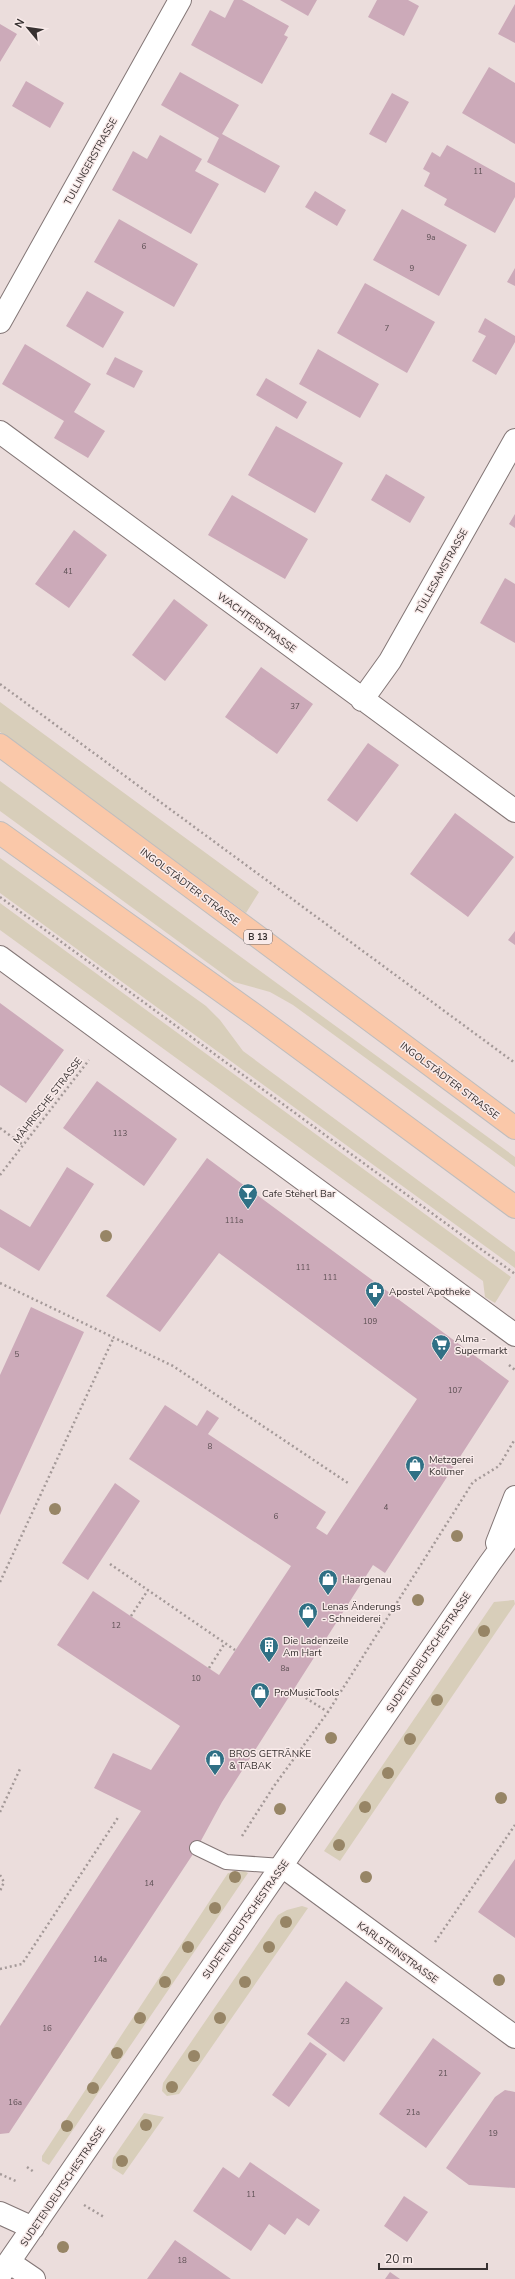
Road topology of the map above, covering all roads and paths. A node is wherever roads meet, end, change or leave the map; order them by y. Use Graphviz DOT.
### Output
graph roads {
  1 [pos="180,0"];
  2 [pos="0,322"];
  3 [pos="0,432"];
  4 [pos="515,440"];
  5 [pos="0,684"];
  6 [pos="362,700"];
  7 [pos="0,745"];
  8 [pos="515,811"];
  9 [pos="0,833"];
  10 [pos="0,897"];
  11 [pos="0,957"];
  12 [pos="108,1036"];
  13 [pos="515,1063"];
  14 [pos="0,1128"];
  15 [pos="515,1128"];
  16 [pos="23,1145"];
  17 [pos="0,1175"];
  18 [pos="515,1207"];
  19 [pos="515,1274"];
  20 [pos="0,1283"];
  21 [pos="515,1335"];
  22 [pos="113,1338"];
  23 [pos="515,1439"];
  24 [pos="348,1483"];
  25 [pos="515,1496"];
  26 [pos="515,1529"];
  27 [pos="490,1563"];
  28 [pos="110,1564"];
  29 [pos="0,1582"];
  30 [pos="148,1590"];
  31 [pos="131,1616"];
  32 [pos="225,1643"];
  33 [pos="235,1650"];
  34 [pos="209,1668"];
  35 [pos="293,1690"];
  36 [pos="328,1712"];
  37 [pos="20,1769"];
  38 [pos="0,1812"];
  39 [pos="119,1816"];
  40 [pos="515,1825"];
  41 [pos="197,1848"];
  42 [pos="226,1862"];
  43 [pos="282,1866"];
  44 [pos="0,1875"];
  45 [pos="0,1891"];
  46 [pos="418,1967"];
  47 [pos="0,1969"];
  48 [pos="515,2036"];
  49 [pos="0,2174"];
  50 [pos="18,2182"];
  51 [pos="82,2203"];
  52 [pos="0,2213"];
  53 [pos="104,2217"];
  54 [pos="33,2228"];
  55 [pos="5,2269"];
  56 [pos="34,2279"];
  1 -- 2 [label="street, TULLINGERSTRASSE"];
  3 -- 6 [label="street, WACHTERSTRASSE"];
  4 -- 6 [label="street, TÜLLESAMSTRASSE"];
  5 -- 13 [label="path"];
  6 -- 8 [label="street, WACHTERSTRASSE"];
  7 -- 15 [label="main road, INGOLSTÄDTER STRASSE / B 13"];
  9 -- 18 [label="main road"];
  10 -- 19 [label="path"];
  11 -- 12 [label="street"];
  12 -- 16 [label="path, MÄHRISCHE STRASSE"];
  12 -- 21 [label="street"];
  14 -- 16 [label="path"];
  16 -- 17 [label="path, MÄHRISCHE STRASSE"];
  20 -- 22 [label="path"];
  22 -- 24 [label="path"];
  22 -- 29 [label="path"];
  23 -- 36 [label="path"];
  25 -- 27 [label="street, SUDETENDEUTSCHESTRASSE"];
  26 -- 27 [label="street, SUDETENDEUTSCHESTRASSE"];
  27 -- 43 [label="street, SUDETENDEUTSCHESTRASSE"];
  28 -- 30 [label="path"];
  30 -- 31 [label="path"];
  30 -- 32 [label="path"];
  32 -- 33 [label="path"];
  32 -- 34 [label="path"];
  35 -- 36 [label="path"];
  36 -- 42 [label="path"];
  37 -- 38 [label="path"];
  39 -- 47 [label="path"];
  40 -- 46 [label="path"];
  41 -- 42 [label="lane"];
  42 -- 43 [label="lane"];
  43 -- 46 [label="street, KARLSTEINSTRASSE"];
  43 -- 54 [label="street, SUDETENDEUTSCHESTRASSE"];
  44 -- 45 [label="path"];
  46 -- 48 [label="street, KARLSTEINSTRASSE"];
  49 -- 50 [label="path"];
  51 -- 53 [label="path"];
  52 -- 54 [label="street"];
  54 -- 55 [label="street, SUDETENDEUTSCHESTRASSE"];
  55 -- 56 [label="street"];
}
